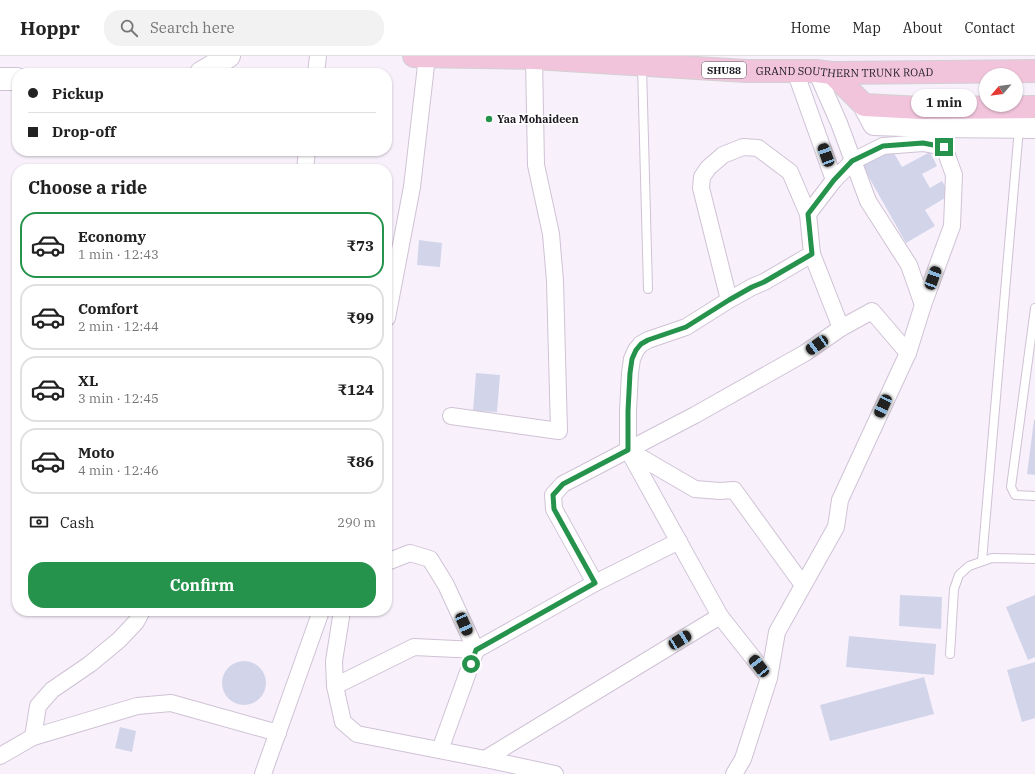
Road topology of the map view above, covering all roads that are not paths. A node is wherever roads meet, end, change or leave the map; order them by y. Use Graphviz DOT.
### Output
graph roads {
  1 [pos="229,56"];
  2 [pos="318,56"];
  3 [pos="421,56"];
  4 [pos="534,58"];
  5 [pos="642,65"];
  6 [pos="209,68"];
  7 [pos="317,68"];
  8 [pos="1035,71"];
  9 [pos="814,72"];
  10 [pos="0,79"];
  11 [pos="12,79"];
  12 [pos="864,105"];
  13 [pos="1035,107"];
  14 [pos="1027,127"];
  15 [pos="852,161"];
  16 [pos="834,180"];
  17 [pos="808,214"];
  18 [pos="812,254"];
  19 [pos="648,289"];
  20 [pos="392,292"];
  21 [pos="729,300"];
  22 [pos="924,305"];
  23 [pos="1035,308"];
  24 [pos="841,328"];
  25 [pos="908,353"];
  26 [pos="451,416"];
  27 [pos="628,450"];
  28 [pos="1035,496"];
  29 [pos="679,541"];
  30 [pos="1035,559"];
  31 [pos="392,560"];
  32 [pos="982,561"];
  33 [pos="595,583"];
  34 [pos="803,585"];
  35 [pos="139,616"];
  36 [pos="319,616"];
  37 [pos="341,616"];
  38 [pos="720,616"];
  39 [pos="476,650"];
  40 [pos="950,654"];
  41 [pos="769,678"];
  42 [pos="335,686"];
  43 [pos="278,733"];
  44 [pos="33,737"];
  45 [pos="440,750"];
  46 [pos="0,756"];
  47 [pos="485,759"];
  48 [pos="263,774"];
  49 [pos="555,774"];
  50 [pos="734,774"];
  1 -- 6 [label="street"];
  2 -- 7 [label="street"];
  3 -- 4 [label="main road, GRAND SOUTHERN TRUNK ROAD / SHU88"];
  3 -- 20 [label="street"];
  4 -- 5 [label="main road, GRAND SOUTHERN TRUNK ROAD / SHU88"];
  4 -- 26 [label="street"];
  5 -- 9 [label="main road, GRAND SOUTHERN TRUNK ROAD / SHU88"];
  5 -- 19 [label="lane"];
  8 -- 9 [label="main road, GRAND SOUTHERN TRUNK ROAD / SHU88"];
  9 -- 12 [label="main road"];
  9 -- 15 [label="street"];
  9 -- 16 [label="street"];
  10 -- 11 [label="street"];
  12 -- 13 [label="main road"];
  12 -- 14 [label="street"];
  14 -- 32 [label="lane"];
  15 -- 16 [label="street"];
  15 -- 22 [label="street"];
  15 -- 22 [label="street"];
  16 -- 17 [label="street"];
  17 -- 18 [label="street"];
  17 -- 21 [label="street"];
  18 -- 21 [label="street"];
  18 -- 24 [label="street"];
  21 -- 27 [label="street"];
  22 -- 25 [label="street"];
  23 -- 28 [label="lane"];
  24 -- 25 [label="street"];
  24 -- 27 [label="street"];
  25 -- 34 [label="street"];
  27 -- 29 [label="street"];
  27 -- 33 [label="street"];
  27 -- 34 [label="street"];
  29 -- 33 [label="street"];
  29 -- 38 [label="street"];
  30 -- 32 [label="lane"];
  31 -- 39 [label="street"];
  32 -- 40 [label="lane"];
  33 -- 39 [label="street"];
  34 -- 41 [label="street"];
  35 -- 44 [label="street"];
  36 -- 43 [label="street"];
  37 -- 42 [label="street"];
  38 -- 41 [label="street"];
  38 -- 47 [label="street"];
  39 -- 42 [label="street"];
  39 -- 45 [label="street"];
  41 -- 50 [label="street"];
  42 -- 45 [label="street"];
  43 -- 44 [label="street"];
  43 -- 48 [label="street"];
  44 -- 46 [label="street"];
  45 -- 47 [label="street"];
  47 -- 49 [label="street"];
}
